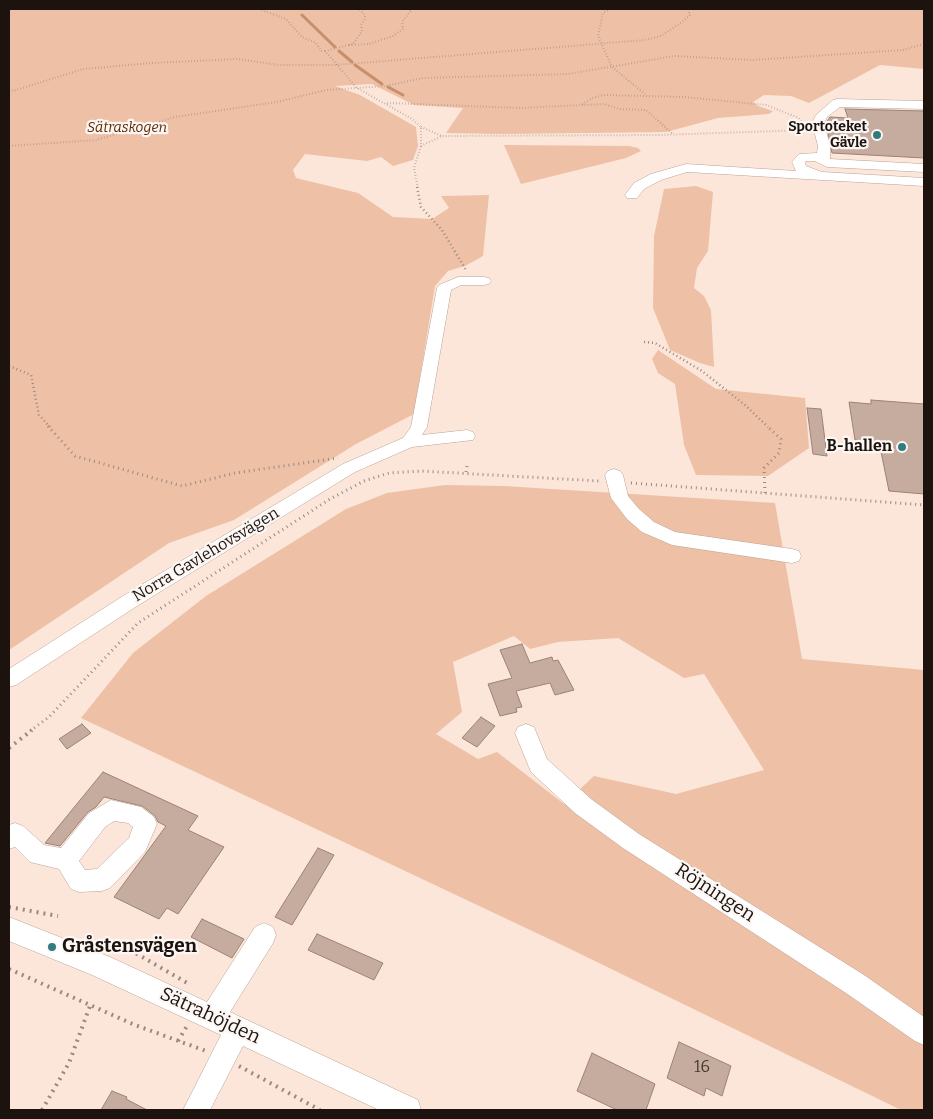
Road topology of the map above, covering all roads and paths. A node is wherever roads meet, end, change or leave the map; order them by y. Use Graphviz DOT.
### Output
graph roads {
  1 [pos="259,9"];
  2 [pos="359,9"];
  3 [pos="412,9"];
  4 [pos="610,9"];
  5 [pos="688,9"];
  6 [pos="602,44"];
  7 [pos="924,44"];
  8 [pos="349,45"];
  9 [pos="326,51"];
  10 [pos="336,65"];
  11 [pos="612,67"];
  12 [pos="357,88"];
  13 [pos="9,90"];
  14 [pos="646,95"];
  15 [pos="386,103"];
  16 [pos="924,104"];
  17 [pos="581,105"];
  18 [pos="420,127"];
  19 [pos="674,134"];
  20 [pos="442,136"];
  21 [pos="9,146"];
  22 [pos="421,146"];
  23 [pos="825,162"];
  24 [pos="924,168"];
  25 [pos="819,175"];
  26 [pos="850,177"];
  27 [pos="924,182"];
  28 [pos="632,195"];
  29 [pos="477,281"];
  30 [pos="644,342"];
  31 [pos="9,366"];
  32 [pos="467,436"];
  33 [pos="409,442"];
  34 [pos="344,457"];
  35 [pos="467,466"];
  36 [pos="466,472"];
  37 [pos="614,479"];
  38 [pos="765,493"];
  39 [pos="924,505"];
  40 [pos="792,556"];
  41 [pos="9,679"];
  42 [pos="526,733"];
  43 [pos="9,748"];
  44 [pos="9,839"];
  45 [pos="66,860"];
  46 [pos="9,907"];
  47 [pos="58,916"];
  48 [pos="9,929"];
  49 [pos="264,935"];
  50 [pos="118,943"];
  51 [pos="9,969"];
  52 [pos="195,987"];
  53 [pos="90,1006"];
  54 [pos="212,1017"];
  55 [pos="238,1029"];
  56 [pos="924,1032"];
  57 [pos="223,1057"];
  58 [pos="42,1110"];
  59 [pos="196,1110"];
  60 [pos="320,1110"];
  61 [pos="408,1110"];
  1 -- 9 [label="path"];
  2 -- 8 [label="path"];
  3 -- 8 [label="path"];
  4 -- 6 [label="path"];
  5 -- 6 [label="path"];
  6 -- 10 [label="path"];
  6 -- 11 [label="path"];
  7 -- 11 [label="path"];
  8 -- 9 [label="path"];
  9 -- 10 [label="path"];
  10 -- 12 [label="path"];
  10 -- 13 [label="path"];
  11 -- 12 [label="path"];
  11 -- 14 [label="path"];
  12 -- 15 [label="path"];
  12 -- 21 [label="path"];
  14 -- 17 [label="path"];
  14 -- 19 [label="path"];
  15 -- 17 [label="path"];
  15 -- 18 [label="path"];
  16 -- 23 [label="street"];
  17 -- 19 [label="path"];
  18 -- 20 [label="path"];
  18 -- 22 [label="path"];
  19 -- 20 [label="path"];
  20 -- 22 [label="path"];
  22 -- 29 [label="path"];
  23 -- 24 [label="street"];
  23 -- 25 [label="street"];
  23 -- 26 [label="lane"];
  25 -- 26 [label="street"];
  25 -- 28 [label="street"];
  26 -- 27 [label="street"];
  29 -- 33 [label="street"];
  30 -- 38 [label="path"];
  31 -- 34 [label="path"];
  32 -- 33 [label="street, Norra Gavlehovsvägen"];
  33 -- 41 [label="street, Norra Gavlehovsvägen"];
  35 -- 36 [label="path"];
  36 -- 37 [label="path"];
  36 -- 43 [label="path"];
  37 -- 38 [label="path"];
  37 -- 40 [label="street"];
  38 -- 39 [label="path"];
  42 -- 56 [label="street, Röjningen"];
  44 -- 45 [label="lane"];
  46 -- 47 [label="path"];
  48 -- 54 [label="street, Sätrahöjden"];
  49 -- 54 [label="street"];
  50 -- 52 [label="path"];
  51 -- 53 [label="path"];
  53 -- 57 [label="path"];
  53 -- 58 [label="path"];
  54 -- 55 [label="street, Sätrahöjden"];
  55 -- 57 [label="street"];
  55 -- 61 [label="street, Sätrahöjden"];
  57 -- 59 [label="street"];
  57 -- 60 [label="path"];
}
